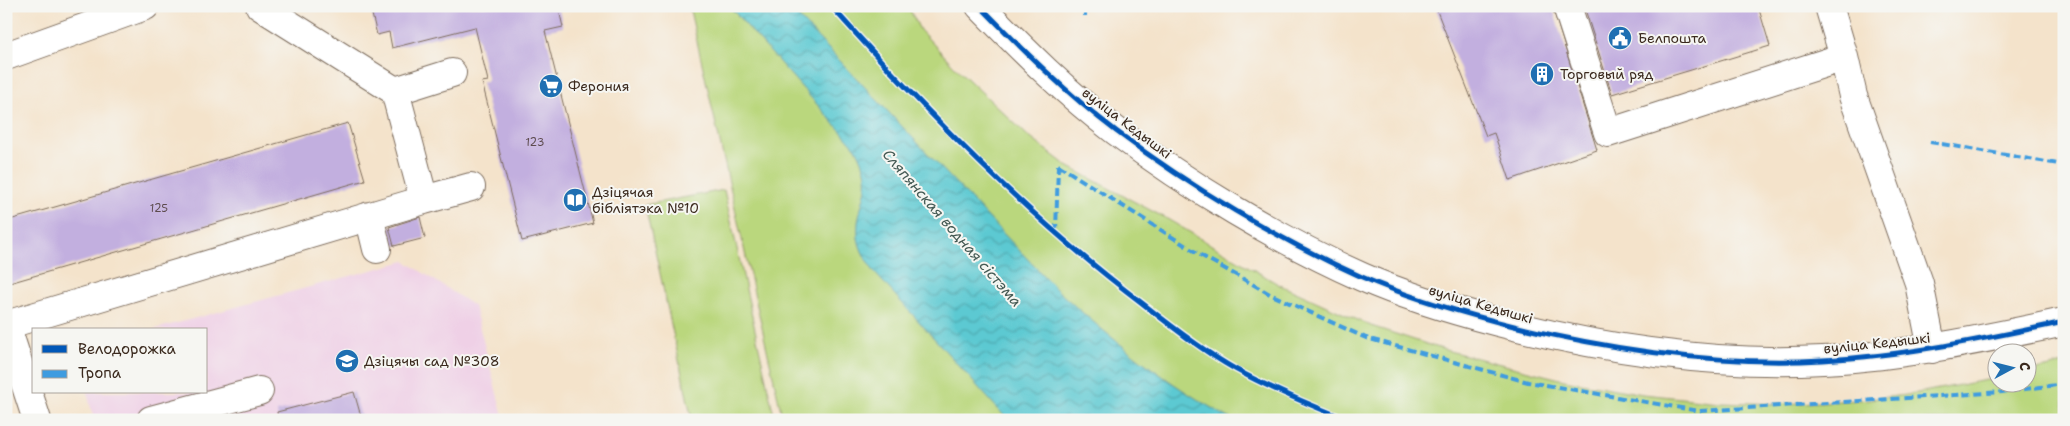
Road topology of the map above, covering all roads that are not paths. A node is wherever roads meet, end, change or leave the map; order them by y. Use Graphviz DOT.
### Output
graph roads {
  1 [pos="145,6"];
  2 [pos="260,6"];
  3 [pos="980,6"];
  4 [pos="1567,6"];
  5 [pos="1829,6"];
  6 [pos="6,56"];
  7 [pos="1844,57"];
  8 [pos="452,73"];
  9 [pos="395,90"];
  10 [pos="472,187"];
  11 [pos="424,200"];
  12 [pos="369,216"];
  13 [pos="377,250"];
  14 [pos="2064,322"];
  15 [pos="6,325"];
  16 [pos="1932,349"];
  17 [pos="259,391"];
  18 [pos="37,420"];
  19 [pos="151,420"];
  1 -- 6 [label="street"];
  2 -- 9 [label="street"];
  3 -- 16 [label="street, вуліца Кедышкі"];
  4 -- 7 [label="street"];
  5 -- 7 [label="street"];
  7 -- 16 [label="street"];
  8 -- 9 [label="street"];
  9 -- 11 [label="street"];
  10 -- 11 [label="street"];
  11 -- 12 [label="street"];
  12 -- 13 [label="street"];
  12 -- 15 [label="street"];
  14 -- 16 [label="street, вуліца Кедышкі"];
  15 -- 18 [label="street"];
  17 -- 19 [label="street"];
}
